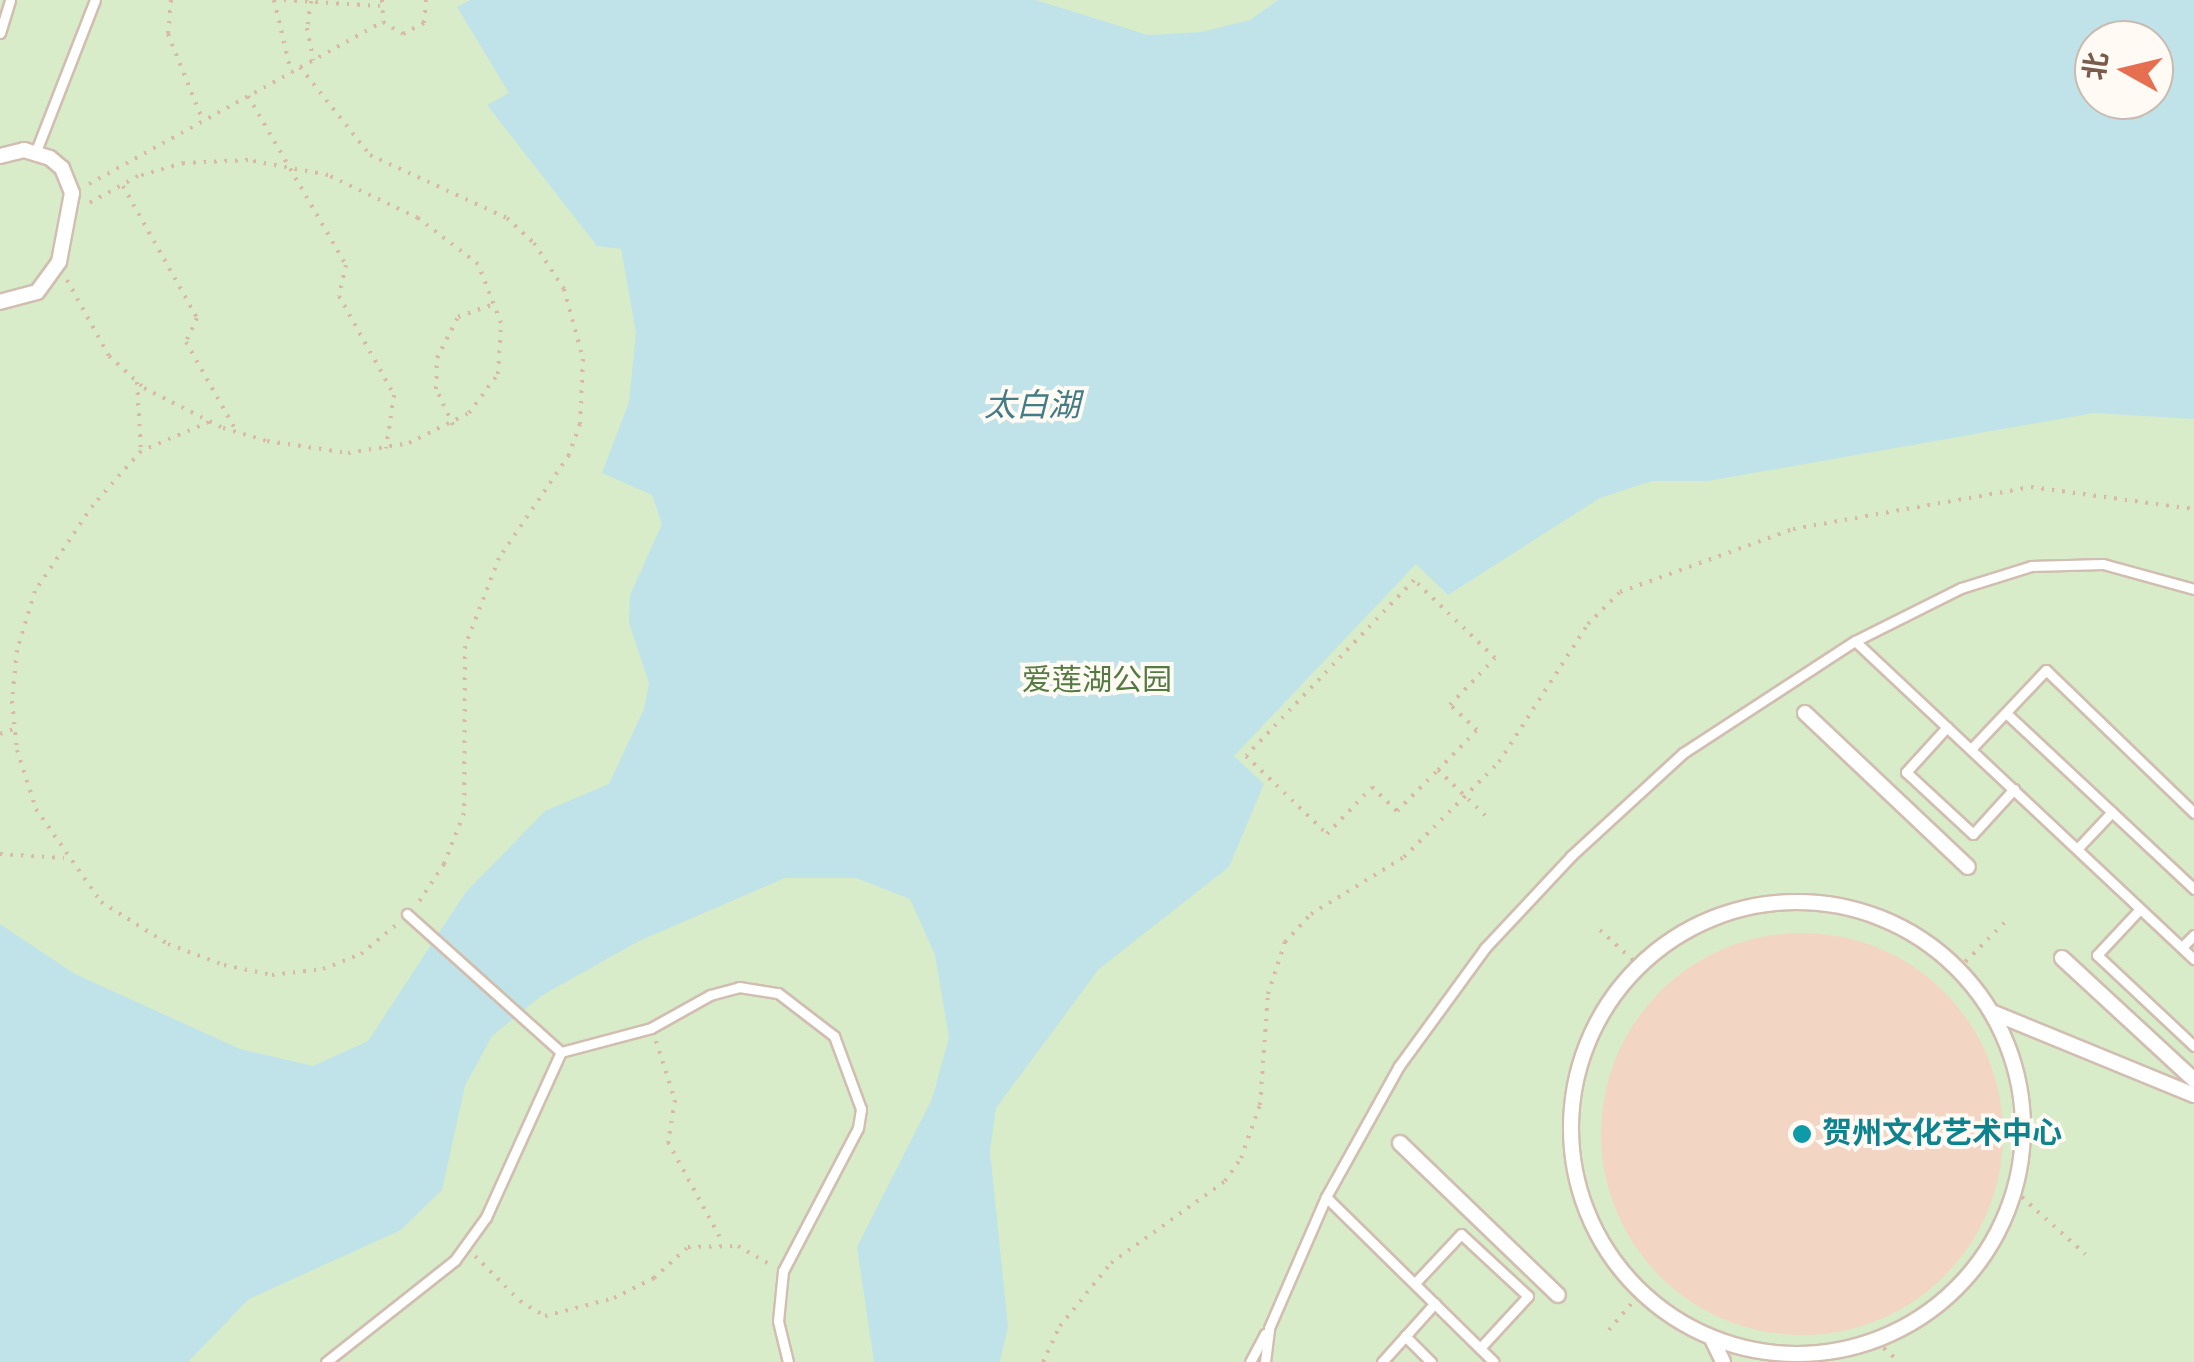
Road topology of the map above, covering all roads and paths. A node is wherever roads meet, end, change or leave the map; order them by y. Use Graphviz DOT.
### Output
graph roads {
  1 [pos="10,0"];
  2 [pos="96,0"];
  3 [pos="172,0"];
  4 [pos="274,0"];
  5 [pos="284,0"];
  6 [pos="426,0"];
  7 [pos="311,1"];
  8 [pos="381,3"];
  9 [pos="383,22"];
  10 [pos="0,33"];
  11 [pos="314,60"];
  12 [pos="300,67"];
  13 [pos="291,72"];
  14 [pos="248,96"];
  15 [pos="203,121"];
  16 [pos="36,152"];
  17 [pos="0,156"];
  18 [pos="287,164"];
  19 [pos="123,185"];
  20 [pos="72,193"];
  21 [pos="71,212"];
  22 [pos="59,262"];
  23 [pos="0,302"];
  24 [pos="494,304"];
  25 [pos="137,382"];
  26 [pos="209,422"];
  27 [pos="453,425"];
  28 [pos="237,432"];
  29 [pos="386,448"];
  30 [pos="141,451"];
  31 [pos="2194,509"];
  32 [pos="2194,589"];
  33 [pos="1856,640"];
  34 [pos="2006,712"];
  35 [pos="1804,713"];
  36 [pos="1947,726"];
  37 [pos="14,729"];
  38 [pos="0,734"];
  39 [pos="1971,749"];
  40 [pos="1438,770"];
  41 [pos="2014,789"];
  42 [pos="1465,796"];
  43 [pos="2112,812"];
  44 [pos="2194,813"];
  45 [pos="1490,820"];
  46 [pos="2077,849"];
  47 [pos="0,854"];
  48 [pos="64,858"];
  49 [pos="1968,867"];
  50 [pos="2194,890"];
  51 [pos="2140,909"];
  52 [pos="407,914"];
  53 [pos="2009,918"];
  54 [pos="1600,930"];
  55 [pos="2194,935"];
  56 [pos="2182,948"];
  57 [pos="2062,958"];
  58 [pos="2194,958"];
  59 [pos="1638,966"];
  60 [pos="1958,968"];
  61 [pos="1994,1013"];
  62 [pos="651,1028"];
  63 [pos="2194,1046"];
  64 [pos="561,1052"];
  65 [pos="2194,1080"];
  66 [pos="2194,1095"];
  67 [pos="1400,1143"];
  68 [pos="2014,1190"];
  69 [pos="1326,1197"];
  70 [pos="723,1243"];
  71 [pos="464,1246"];
  72 [pos="2085,1254"];
  73 [pos="784,1271"];
  74 [pos="1415,1282"];
  75 [pos="1642,1292"];
  76 [pos="1558,1295"];
  77 [pos="1436,1303"];
  78 [pos="1269,1328"];
  79 [pos="1609,1330"];
  80 [pos="1405,1336"];
  81 [pos="1712,1339"];
  82 [pos="1876,1341"];
  83 [pos="1480,1348"];
  84 [pos="326,1362"];
  85 [pos="788,1362"];
  86 [pos="1043,1362"];
  87 [pos="1250,1362"];
  88 [pos="1266,1362"];
  89 [pos="1382,1362"];
  90 [pos="1431,1362"];
  91 [pos="1494,1362"];
  92 [pos="1723,1362"];
  93 [pos="1898,1362"];
  1 -- 10 [label="lane"];
  2 -- 16 [label="lane"];
  3 -- 15 [label="path"];
  4 -- 13 [label="path"];
  5 -- 7 [label="path"];
  6 -- 9 [label="path"];
  7 -- 8 [label="path"];
  7 -- 11 [label="path"];
  8 -- 9 [label="path"];
  9 -- 11 [label="path"];
  11 -- 12 [label="path"];
  12 -- 13 [label="path"];
  12 -- 52 [label="path"];
  13 -- 14 [label="path"];
  14 -- 15 [label="path"];
  14 -- 18 [label="path"];
  15 -- 20 [label="path"];
  16 -- 17 [label="street"];
  16 -- 20 [label="street"];
  18 -- 19 [label="path"];
  18 -- 24 [label="path"];
  18 -- 29 [label="path"];
  19 -- 21 [label="path"];
  19 -- 28 [label="path"];
  20 -- 21 [label="street"];
  21 -- 22 [label="street"];
  22 -- 23 [label="street"];
  22 -- 25 [label="path"];
  24 -- 27 [label="path"];
  24 -- 27 [label="path"];
  25 -- 26 [label="path"];
  25 -- 30 [label="path"];
  26 -- 28 [label="path"];
  26 -- 30 [label="path"];
  27 -- 29 [label="path"];
  28 -- 29 [label="path"];
  30 -- 37 [label="path"];
  31 -- 42 [label="path"];
  32 -- 33 [label="lane"];
  33 -- 36 [label="lane"];
  33 -- 69 [label="lane"];
  34 -- 39 [label="lane"];
  34 -- 43 [label="lane"];
  34 -- 44 [label="lane"];
  35 -- 49 [label="street"];
  36 -- 39 [label="lane"];
  36 -- 41 [label="lane"];
  37 -- 38 [label="path"];
  37 -- 48 [label="path"];
  39 -- 41 [label="lane"];
  40 -- 40 [label="path"];
  40 -- 42 [label="path"];
  41 -- 46 [label="lane"];
  42 -- 45 [label="path"];
  42 -- 86 [label="path"];
  43 -- 46 [label="lane"];
  43 -- 50 [label="lane"];
  46 -- 51 [label="lane"];
  47 -- 48 [label="path"];
  48 -- 52 [label="path"];
  51 -- 56 [label="lane"];
  51 -- 63 [label="lane"];
  52 -- 64 [label="lane"];
  53 -- 60 [label="path"];
  54 -- 59 [label="path"];
  55 -- 56 [label="lane"];
  56 -- 58 [label="lane"];
  57 -- 65 [label="street"];
  59 -- 60 [label="street"];
  59 -- 75 [label="street"];
  60 -- 61 [label="street"];
  61 -- 66 [label="street"];
  61 -- 68 [label="street"];
  62 -- 64 [label="lane"];
  62 -- 70 [label="path"];
  62 -- 73 [label="lane"];
  64 -- 71 [label="lane"];
  67 -- 76 [label="street"];
  68 -- 72 [label="path"];
  68 -- 82 [label="street"];
  69 -- 74 [label="lane"];
  69 -- 78 [label="lane"];
  70 -- 71 [label="path"];
  70 -- 73 [label="path"];
  71 -- 84 [label="lane"];
  73 -- 85 [label="lane"];
  74 -- 77 [label="lane"];
  74 -- 83 [label="lane"];
  75 -- 79 [label="path"];
  75 -- 81 [label="street"];
  77 -- 80 [label="lane"];
  77 -- 83 [label="lane"];
  78 -- 87 [label="lane"];
  78 -- 88 [label="lane"];
  80 -- 89 [label="lane"];
  80 -- 90 [label="lane"];
  81 -- 82 [label="street"];
  81 -- 92 [label="street"];
  82 -- 93 [label="path"];
  83 -- 91 [label="lane"];
}
